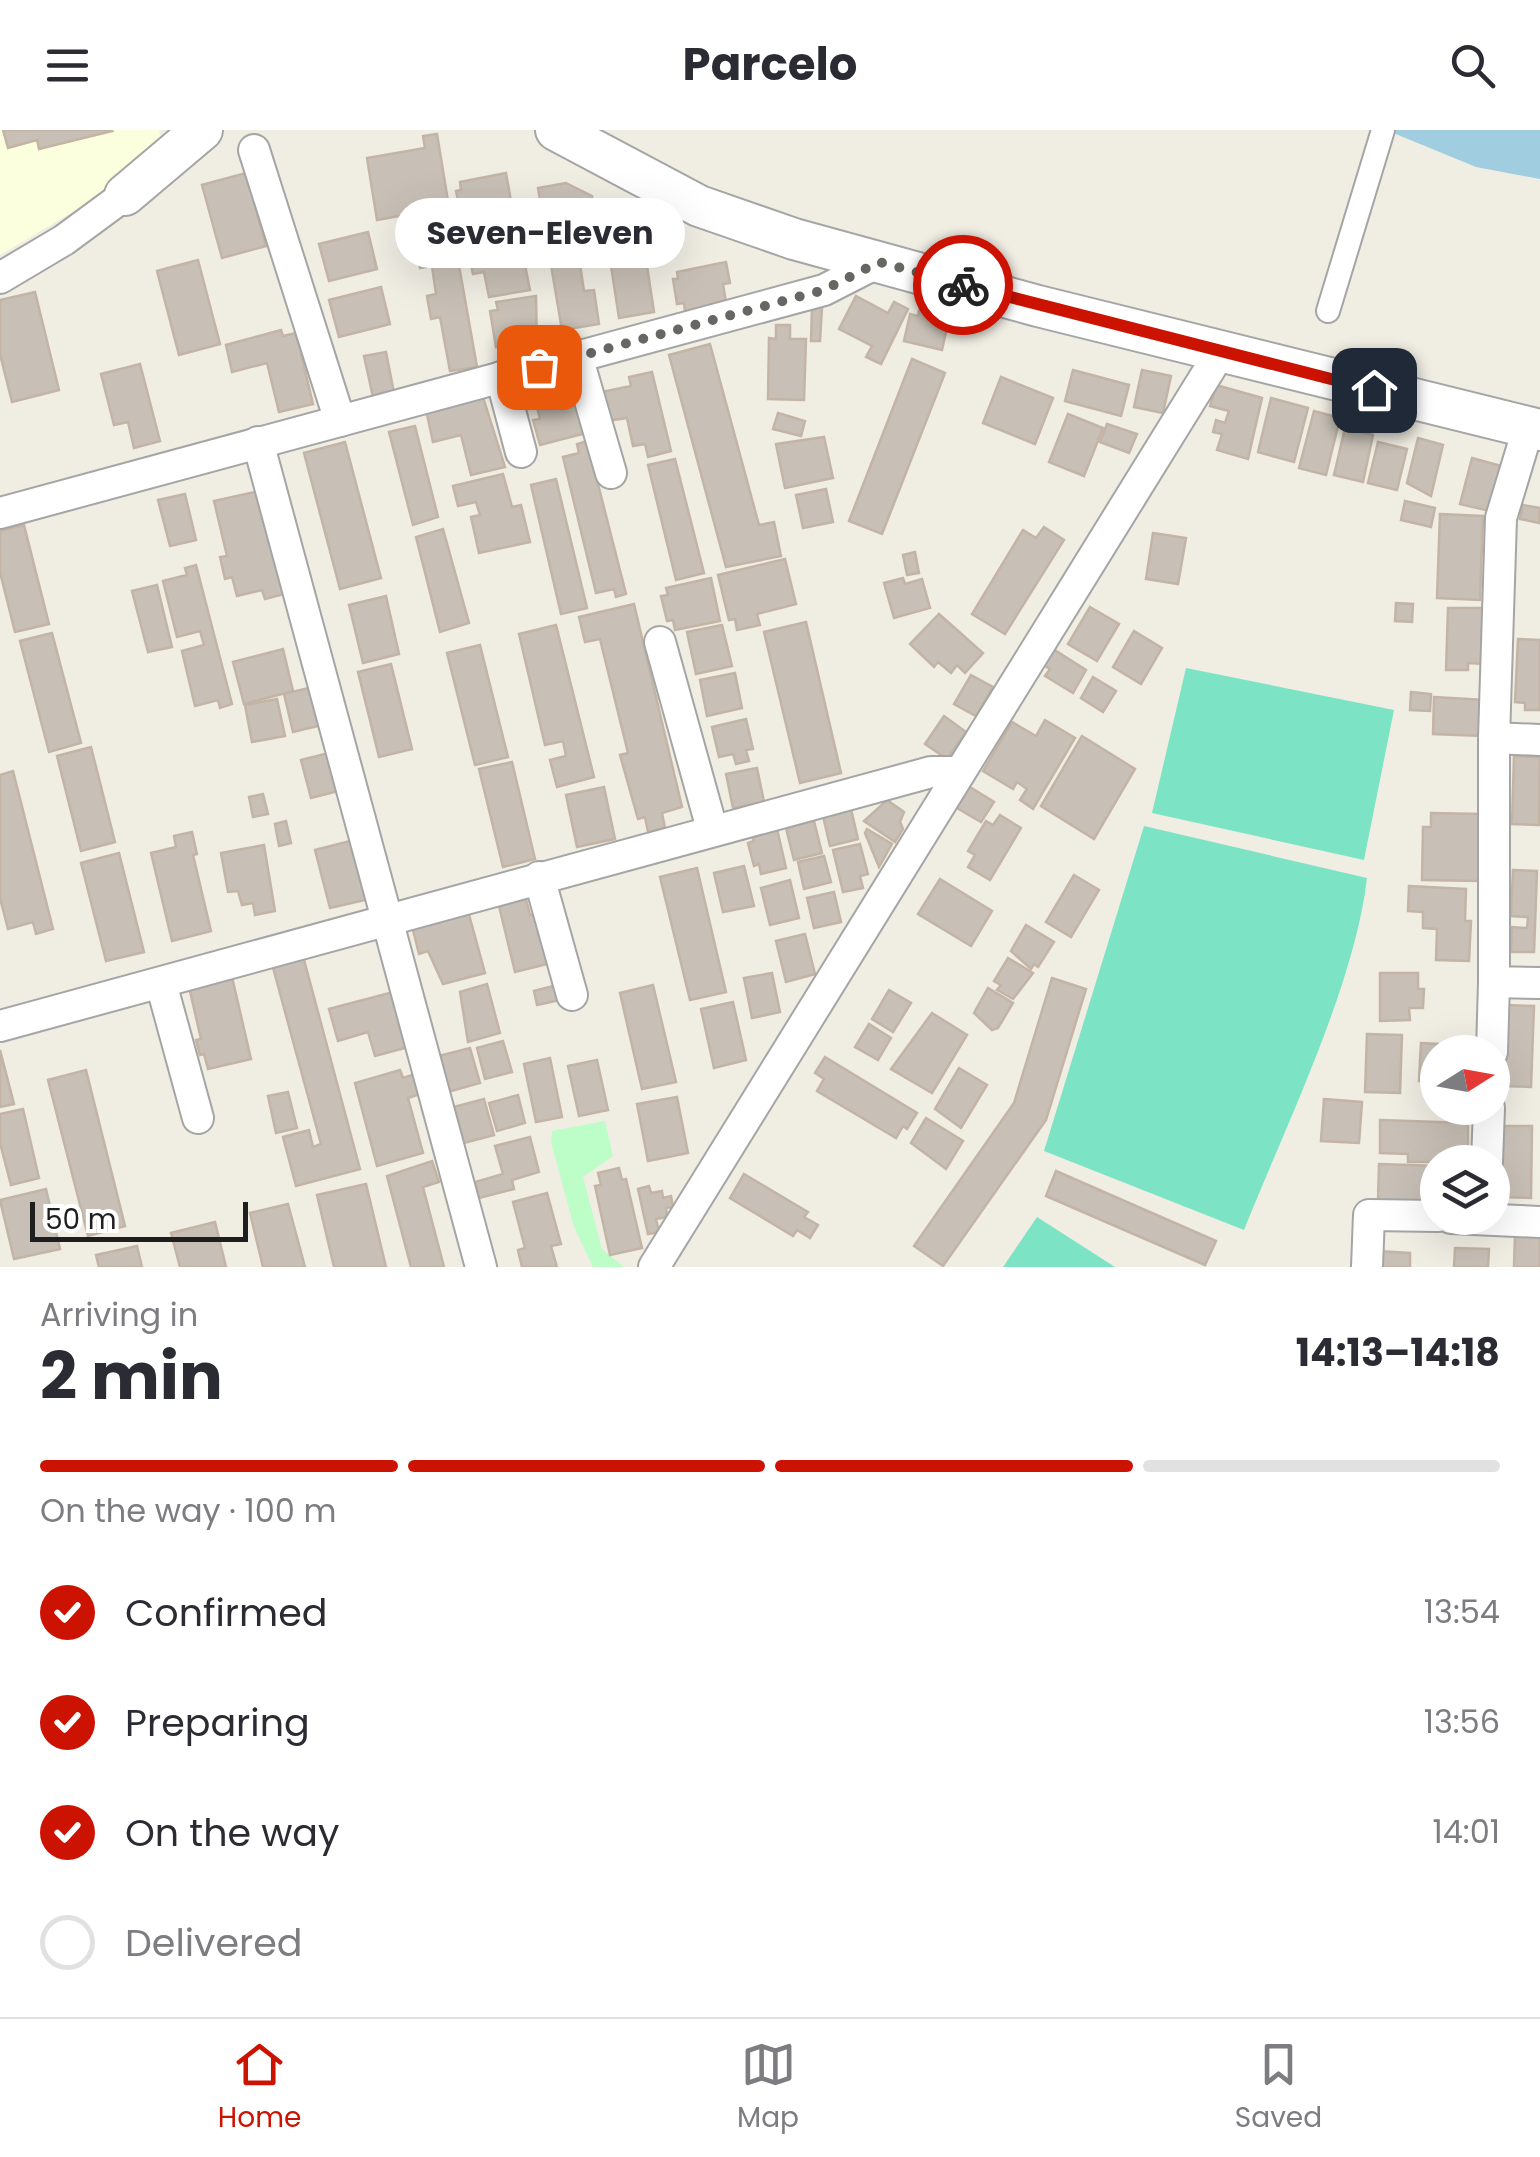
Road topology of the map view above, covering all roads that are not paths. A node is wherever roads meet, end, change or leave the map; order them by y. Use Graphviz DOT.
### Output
graph roads {
  1 [pos="202,130"];
  2 [pos="556,130"];
  3 [pos="1382,130"];
  4 [pos="254,150"];
  5 [pos="126,195"];
  6 [pos="879,262"];
  7 [pos="0,278"];
  8 [pos="1328,311"];
  9 [pos="1221,351"];
  10 [pos="577,356"];
  11 [pos="502,377"];
  12 [pos="340,421"];
  13 [pos="1534,430"];
  14 [pos="258,442"];
  15 [pos="521,452"];
  16 [pos="611,473"];
  17 [pos="0,512"];
  18 [pos="660,642"];
  19 [pos="1494,738"];
  20 [pos="1540,740"];
  21 [pos="956,772"];
  22 [pos="712,829"];
  23 [pos="539,877"];
  24 [pos="389,918"];
  25 [pos="1494,982"];
  26 [pos="161,983"];
  27 [pos="1540,983"];
  28 [pos="572,996"];
  29 [pos="0,1026"];
  30 [pos="1492,1035"];
  31 [pos="198,1118"];
  32 [pos="1420,1216"];
  33 [pos="1510,1220"];
  34 [pos="1540,1222"];
  35 [pos="481,1267"];
  36 [pos="654,1267"];
  37 [pos="1367,1267"];
  1 -- 5 [label="street"];
  2 -- 6 [label="street"];
  3 -- 8 [label="street"];
  4 -- 12 [label="street"];
  5 -- 7 [label="street"];
  6 -- 9 [label="street"];
  6 -- 10 [label="street"];
  9 -- 13 [label="street"];
  9 -- 21 [label="street"];
  10 -- 11 [label="street"];
  10 -- 16 [label="street"];
  11 -- 12 [label="street"];
  11 -- 15 [label="street"];
  12 -- 14 [label="street"];
  13 -- 19 [label="street"];
  14 -- 17 [label="street"];
  14 -- 24 [label="street"];
  18 -- 22 [label="street"];
  19 -- 20 [label="street"];
  19 -- 25 [label="street"];
  21 -- 22 [label="street"];
  21 -- 36 [label="street"];
  22 -- 23 [label="street"];
  23 -- 24 [label="street"];
  23 -- 28 [label="street"];
  24 -- 26 [label="street"];
  24 -- 35 [label="street"];
  25 -- 27 [label="street"];
  25 -- 30 [label="street"];
  26 -- 29 [label="street"];
  26 -- 31 [label="street"];
  32 -- 37 [label="street"];
  33 -- 34 [label="street"];
}
